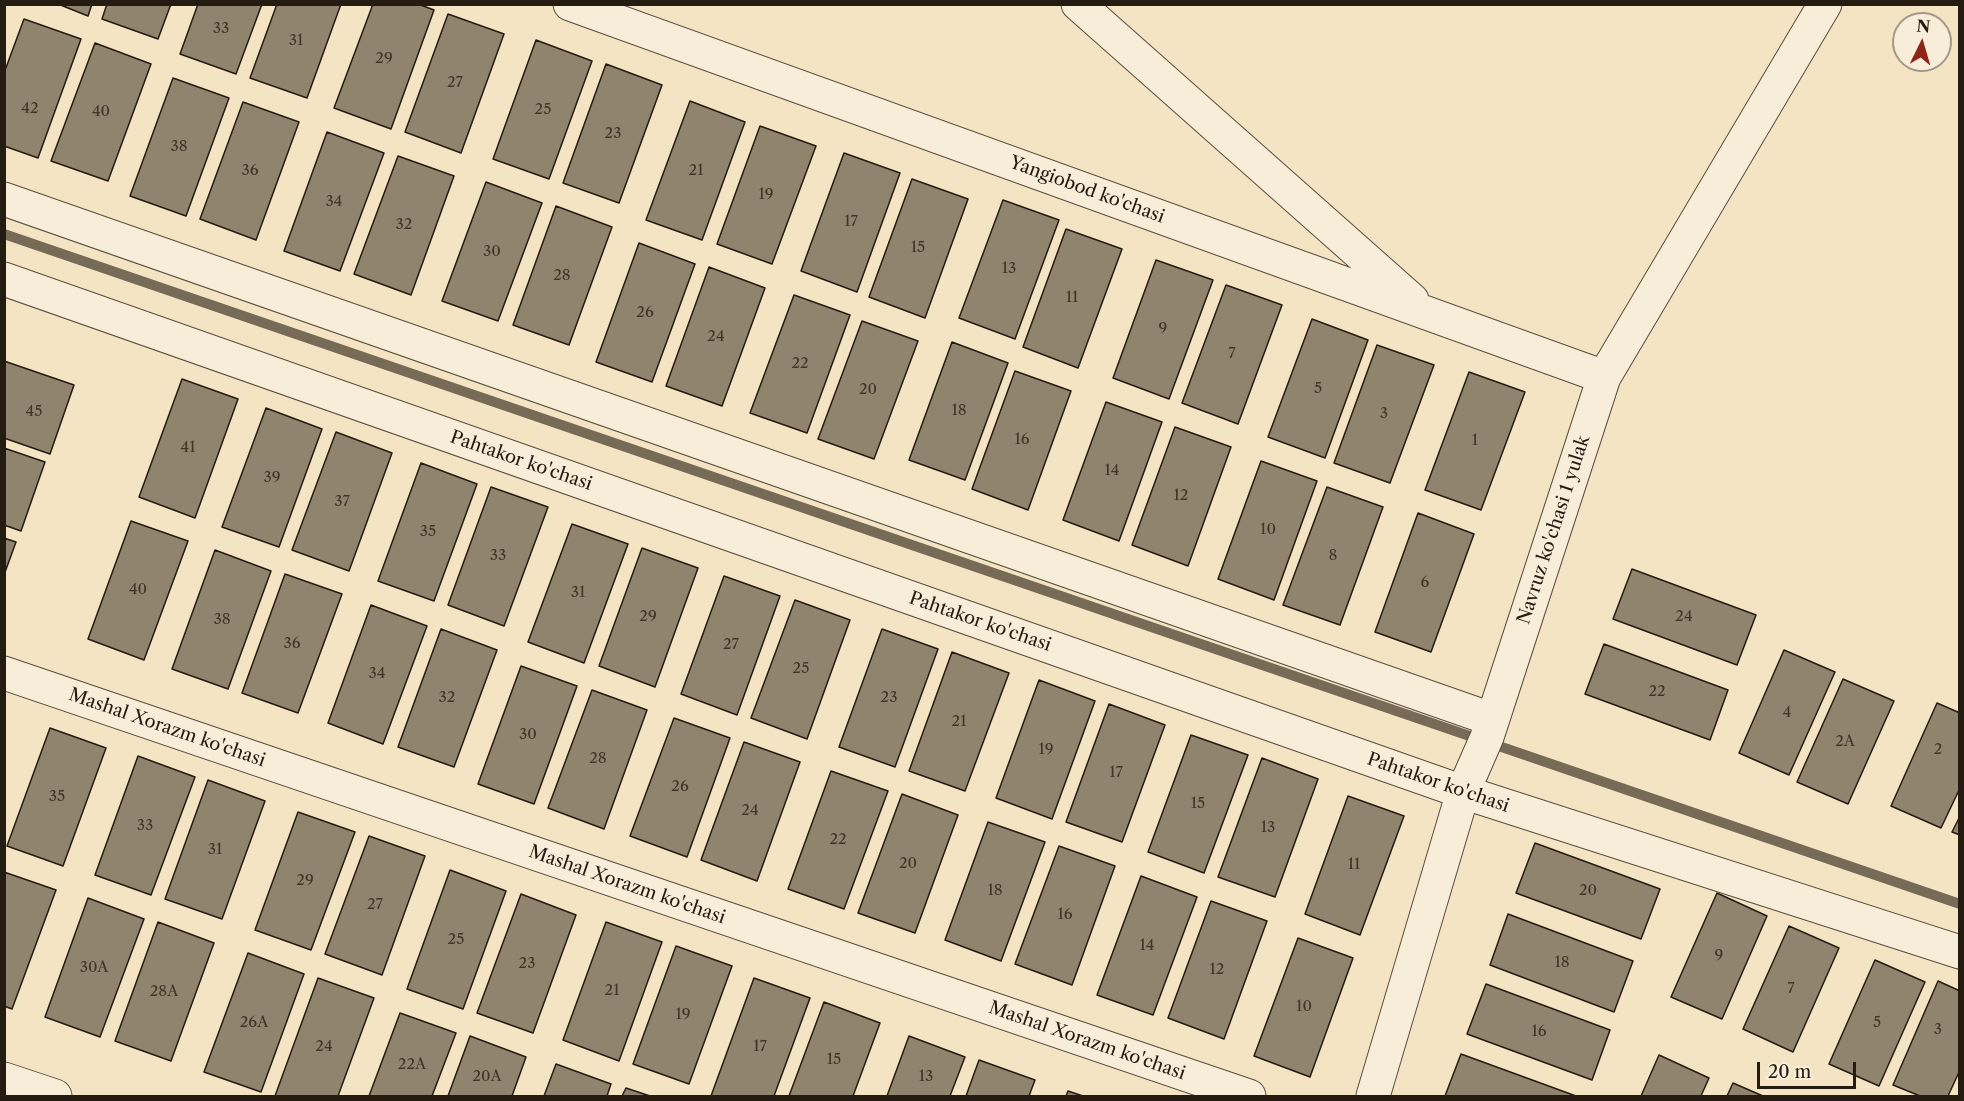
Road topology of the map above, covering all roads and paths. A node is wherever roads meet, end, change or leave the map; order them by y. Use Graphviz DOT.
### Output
graph roads {
  1 [pos="570,4"];
  2 [pos="1078,4"];
  3 [pos="1825,4"];
  4 [pos="4,199"];
  5 [pos="4,279"];
  6 [pos="1424,312"];
  7 [pos="1604,377"];
  8 [pos="4,673"];
  9 [pos="1485,740"];
  10 [pos="1463,792"];
  11 [pos="1959,952"];
  12 [pos="4,1079"];
  13 [pos="55,1096"];
  14 [pos="1249,1096"];
  15 [pos="1373,1096"];
  1 -- 6 [label="street, Yangiobod ko'chasi"];
  2 -- 6 [label="street"];
  3 -- 7 [label="street, Navruz ko'chasi 1 yulak"];
  4 -- 9 [label="street"];
  5 -- 10 [label="street, Pahtakor ko'chasi"];
  6 -- 7 [label="street, Yangiobod ko'chasi"];
  7 -- 9 [label="street, Navruz ko'chasi 1 yulak"];
  8 -- 14 [label="street, Mashal Xorazm ko'chasi"];
  9 -- 10 [label="street, Navruz ko'chasi 1 yulak"];
  10 -- 11 [label="street, Pahtakor ko'chasi"];
  10 -- 15 [label="street, Navruz ko'chasi 1 yulak"];
  12 -- 13 [label="street"];
}
